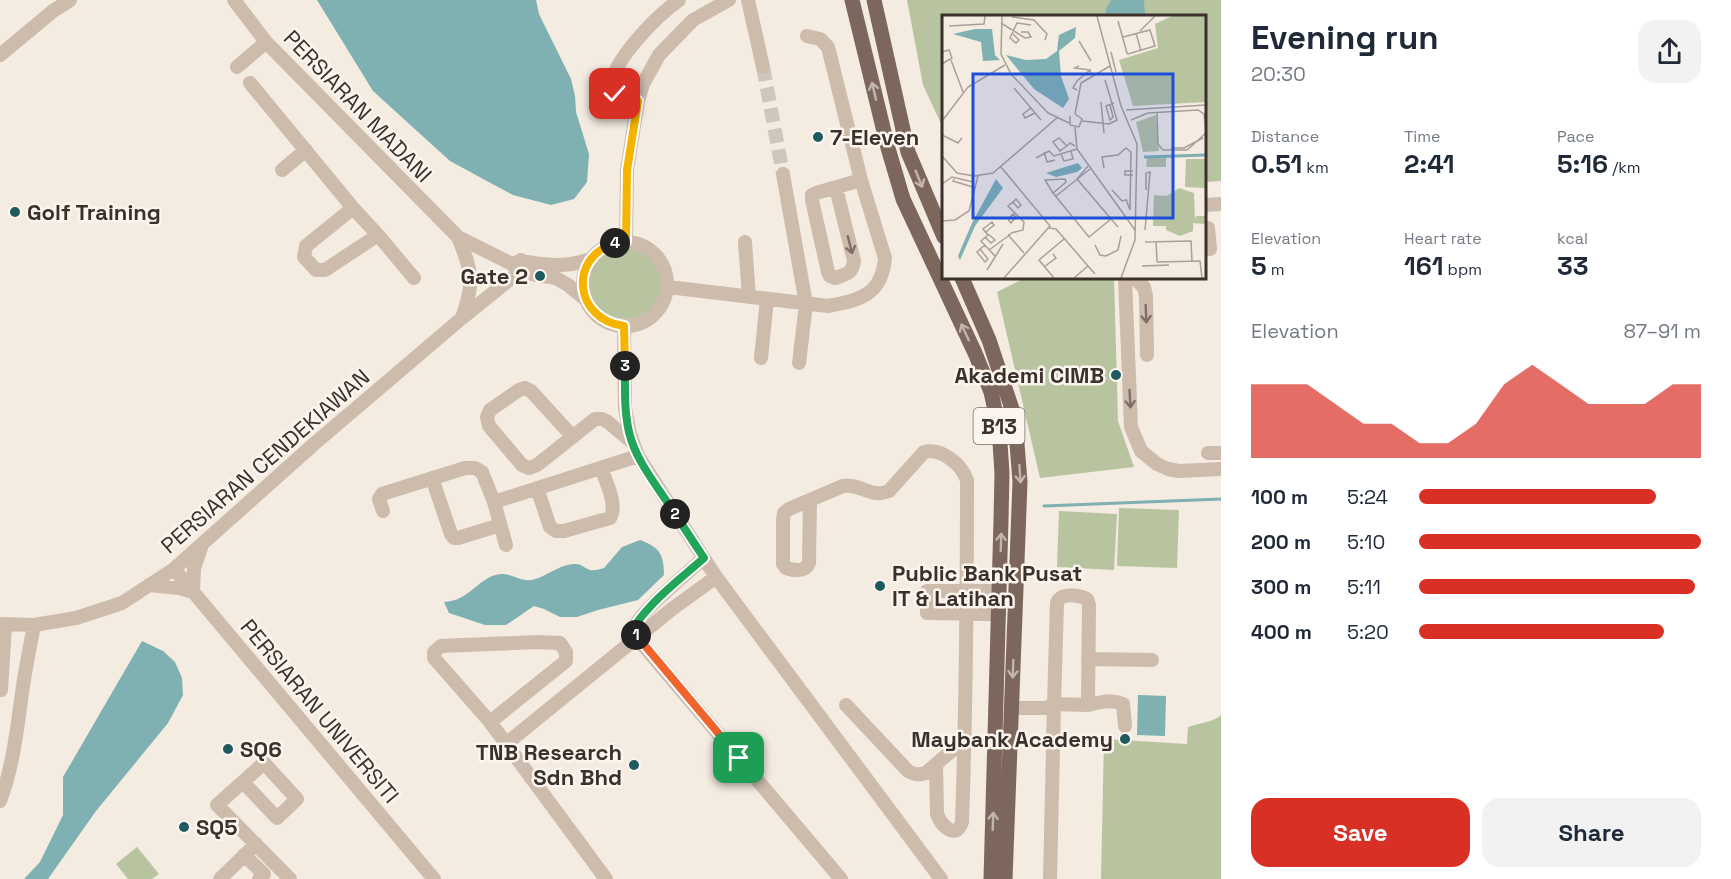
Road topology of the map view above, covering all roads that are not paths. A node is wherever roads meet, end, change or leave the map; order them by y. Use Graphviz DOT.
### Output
graph roads {
  1 [pos="70,0"];
  2 [pos="234,0"];
  3 [pos="679,0"];
  4 [pos="748,0"];
  5 [pos="874,0"];
  6 [pos="724,1"];
  7 [pos="851,1"];
  8 [pos="807,36"];
  9 [pos="266,42"];
  10 [pos="0,55"];
  11 [pos="237,67"];
  12 [pos="763,67"];
  13 [pos="250,83"];
  14 [pos="638,101"];
  15 [pos="306,150"];
  16 [pos="282,170"];
  17 [pos="783,174"];
  18 [pos="861,180"];
  19 [pos="836,188"];
  20 [pos="1221,204"];
  21 [pos="1206,205"];
  22 [pos="353,208"];
  23 [pos="940,220"];
  24 [pos="1211,228"];
  25 [pos="378,235"];
  26 [pos="458,237"];
  27 [pos="626,242"];
  28 [pos="745,242"];
  29 [pos="1210,249"];
  30 [pos="591,259"];
  31 [pos="517,265"];
  32 [pos="414,278"];
  33 [pos="963,279"];
  34 [pos="1125,279"];
  35 [pos="1135,279"];
  36 [pos="668,287"];
  37 [pos="584,297"];
  38 [pos="749,297"];
  39 [pos="767,299"];
  40 [pos="806,304"];
  41 [pos="462,318"];
  42 [pos="624,326"];
  43 [pos="1127,356"];
  44 [pos="761,358"];
  45 [pos="799,363"];
  46 [pos="573,437"];
  47 [pos="636,450"];
  48 [pos="601,468"];
  49 [pos="1221,469"];
  50 [pos="432,478"];
  51 [pos="537,488"];
  52 [pos="810,500"];
  53 [pos="494,502"];
  54 [pos="383,511"];
  55 [pos="500,525"];
  56 [pos="203,543"];
  57 [pos="506,545"];
  58 [pos="704,558"];
  59 [pos="174,569"];
  60 [pos="716,577"];
  61 [pos="149,585"];
  62 [pos="967,591"];
  63 [pos="999,591"];
  64 [pos="193,592"];
  65 [pos="967,613"];
  66 [pos="999,614"];
  67 [pos="3,624"];
  68 [pos="34,625"];
  69 [pos="637,638"];
  70 [pos="1088,659"];
  71 [pos="1,660"];
  72 [pos="1152,660"];
  73 [pos="0,689"];
  74 [pos="22,693"];
  75 [pos="1012,704"];
  76 [pos="1054,704"];
  77 [pos="846,705"];
  78 [pos="1088,705"];
  79 [pos="490,723"];
  80 [pos="1125,726"];
  81 [pos="964,739"];
  82 [pos="506,744"];
  83 [pos="936,764"];
  84 [pos="243,782"];
  85 [pos="0,801"];
  86 [pos="256,844"];
  87 [pos="244,855"];
  88 [pos="220,879"];
  89 [pos="259,879"];
  90 [pos="290,879"];
  91 [pos="434,879"];
  92 [pos="606,879"];
  93 [pos="841,879"];
  94 [pos="941,879"];
  95 [pos="991,879"];
  96 [pos="1005,879"];
  97 [pos="1050,879"];
  1 -- 10 [label="street"];
  2 -- 9 [label="street, PERSIARAN MADANI"];
  3 -- 14 [label="street"];
  4 -- 12 [label="street"];
  5 -- 23 [label="main road, one-way"];
  6 -- 14 [label="street"];
  63 -- 7 [label="main road, B13, one-way"];
  8 -- 18 [label="street"];
  9 -- 11 [label="street"];
  9 -- 26 [label="street, PERSIARAN MADANI"];
  13 -- 15 [label="street"];
  14 -- 27 [label="street"];
  15 -- 16 [label="street"];
  15 -- 22 [label="street"];
  17 -- 40 [label="street"];
  18 -- 19 [label="street"];
  18 -- 40 [label="street"];
  19 -- 19 [label="street, one-way"];
  20 -- 21 [label="street"];
  22 -- 25 [label="street"];
  22 -- 25 [label="street"];
  24 -- 29 [label="street"];
  25 -- 32 [label="street"];
  26 -- 31 [label="street"];
  26 -- 41 [label="street"];
  27 -- 30 [label="street"];
  27 -- 36 [label="street"];
  28 -- 38 [label="street"];
  30 -- 31 [label="street"];
  30 -- 37 [label="street"];
  31 -- 37 [label="street"];
  31 -- 41 [label="street, PERSIARAN CENDEKIAWAN"];
  33 -- 75 [label="main road, B13, one-way"];
  34 -- 43 [label="street"];
  35 -- 43 [label="street, one-way"];
  36 -- 38 [label="street"];
  36 -- 42 [label="street"];
  37 -- 42 [label="street"];
  38 -- 39 [label="street"];
  39 -- 40 [label="street"];
  39 -- 44 [label="street"];
  40 -- 45 [label="street"];
  41 -- 56 [label="street, PERSIARAN CENDEKIAWAN"];
  42 -- 47 [label="street"];
  43 -- 49 [label="street, one-way"];
  46 -- 46 [label="street"];
  46 -- 47 [label="street"];
  47 -- 48 [label="street"];
  47 -- 58 [label="street"];
  48 -- 51 [label="street"];
  48 -- 51 [label="street"];
  50 -- 53 [label="street"];
  50 -- 54 [label="street"];
  50 -- 55 [label="street"];
  51 -- 53 [label="street"];
  52 -- 52 [label="street"];
  52 -- 62 [label="street"];
  53 -- 55 [label="street"];
  55 -- 57 [label="street"];
  56 -- 59 [label="street, PERSIARAN CENDEKIAWAN"];
  56 -- 64 [label="street"];
  58 -- 60 [label="street"];
  58 -- 69 [label="street"];
  59 -- 61 [label="street, PERSIARAN CENDEKIAWAN"];
  59 -- 64 [label="street, PERSIARAN UNIVERSITI"];
  60 -- 69 [label="street"];
  60 -- 94 [label="street"];
  61 -- 64 [label="street"];
  61 -- 68 [label="street, PERSIARAN CENDEKIAWAN"];
  62 -- 63 [label="street"];
  62 -- 65 [label="street"];
  62 -- 65 [label="street"];
  63 -- 66 [label="main road, B13"];
  64 -- 91 [label="street, PERSIARAN UNIVERSITI"];
  65 -- 66 [label="street"];
  65 -- 81 [label="street"];
  95 -- 66 [label="main road, B13, one-way"];
  67 -- 68 [label="street, PERSIARAN CENDEKIAWAN"];
  67 -- 71 [label="street"];
  68 -- 74 [label="street"];
  69 -- 82 [label="street"];
  69 -- 93 [label="street"];
  70 -- 72 [label="street"];
  70 -- 76 [label="street"];
  70 -- 78 [label="street"];
  71 -- 73 [label="street"];
  73 -- 74 [label="street"];
  74 -- 85 [label="street"];
  75 -- 76 [label="street"];
  75 -- 96 [label="main road, B13"];
  76 -- 78 [label="street"];
  76 -- 97 [label="street"];
  77 -- 83 [label="street"];
  78 -- 80 [label="street"];
  79 -- 79 [label="street"];
  79 -- 82 [label="street"];
  81 -- 83 [label="street"];
  81 -- 83 [label="street"];
  82 -- 92 [label="street"];
  84 -- 86 [label="street"];
  86 -- 87 [label="street"];
  86 -- 90 [label="street"];
  87 -- 88 [label="street"];
  87 -- 89 [label="street"];
}
